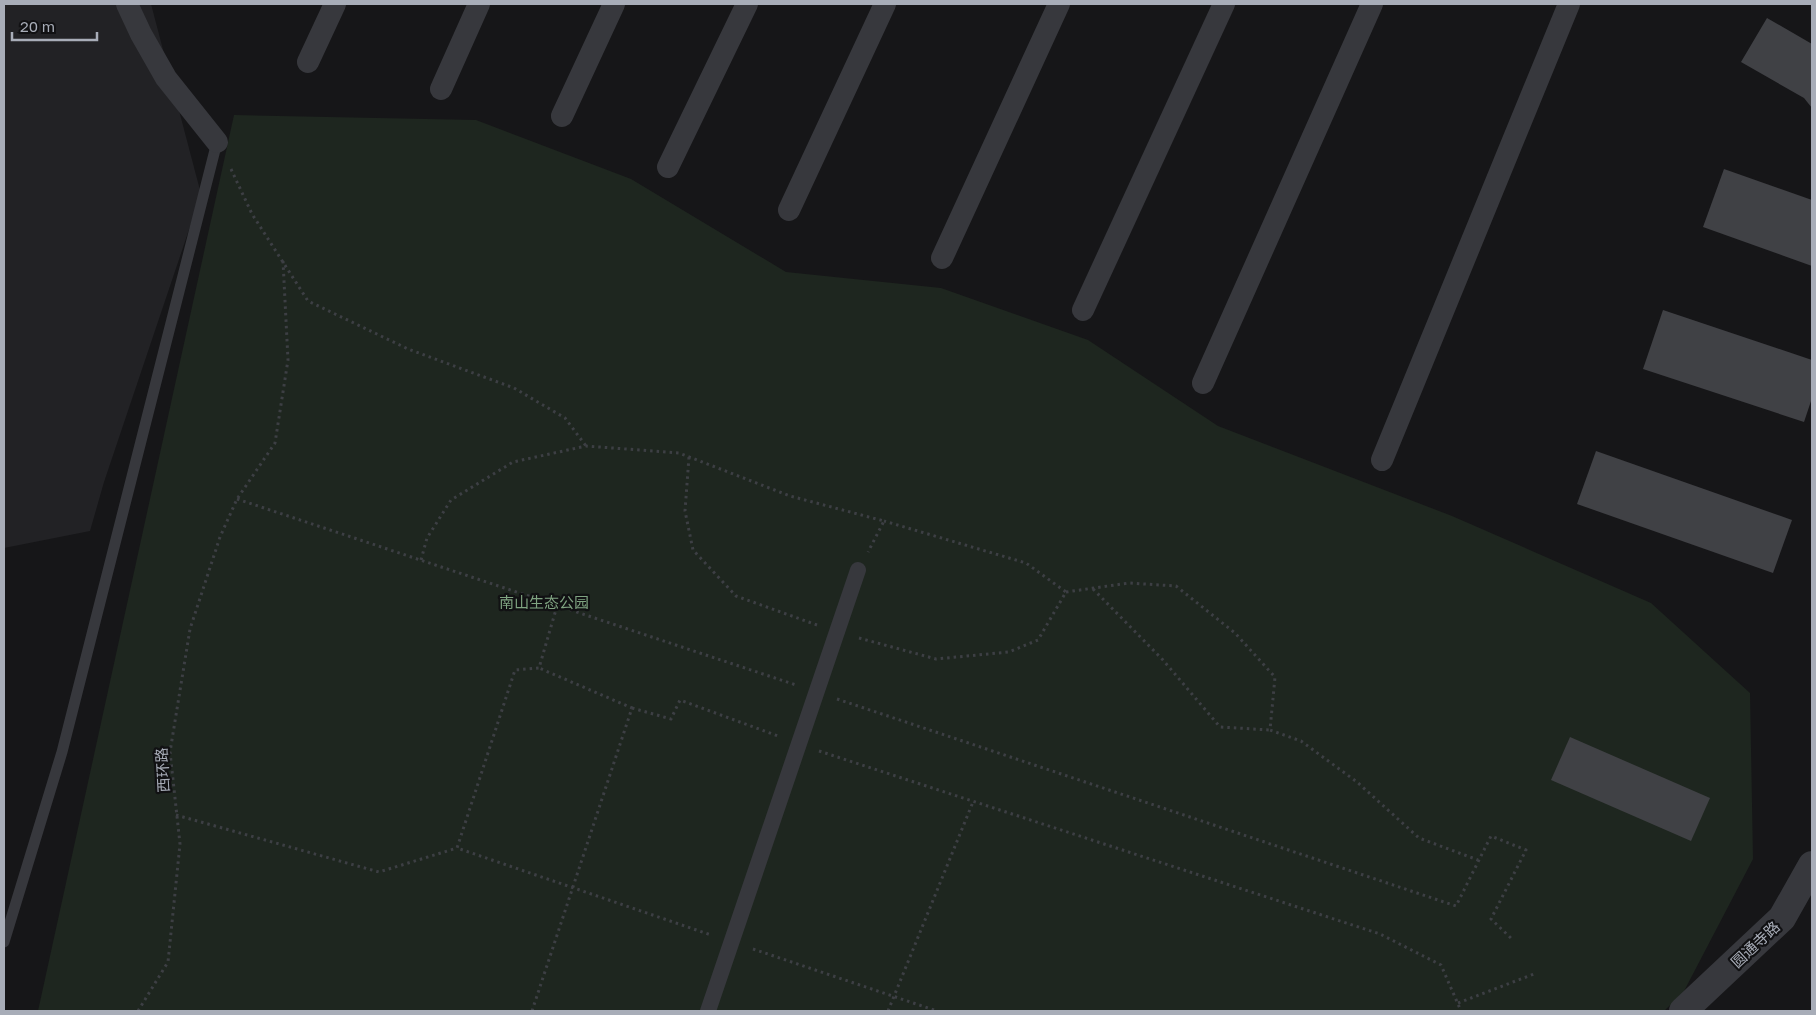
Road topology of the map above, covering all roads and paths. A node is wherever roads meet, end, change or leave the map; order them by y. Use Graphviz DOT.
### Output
graph roads {
  1 [pos="127,4"];
  2 [pos="335,4"];
  3 [pos="480,4"];
  4 [pos="614,4"];
  5 [pos="747,4"];
  6 [pos="885,4"];
  7 [pos="1059,4"];
  8 [pos="1224,4"];
  9 [pos="1372,4"];
  10 [pos="1569,4"];
  11 [pos="308,62"];
  12 [pos="441,89"];
  13 [pos="562,116"];
  14 [pos="217,142"];
  15 [pos="668,167"];
  16 [pos="789,210"];
  17 [pos="942,258"];
  18 [pos="283,261"];
  19 [pos="1083,310"];
  20 [pos="1203,383"];
  21 [pos="586,446"];
  22 [pos="689,457"];
  23 [pos="1382,460"];
  24 [pos="237,499"];
  25 [pos="884,521"];
  26 [pos="421,560"];
  27 [pos="858,570"];
  28 [pos="1093,588"];
  29 [pos="1066,592"];
  30 [pos="557,606"];
  31 [pos="838,632"];
  32 [pos="539,668"];
  33 [pos="817,692"];
  34 [pos="632,708"];
  35 [pos="1270,730"];
  36 [pos="800,744"];
  37 [pos="973,802"];
  38 [pos="176,815"];
  39 [pos="457,848"];
  40 [pos="1478,860"];
  41 [pos="1812,864"];
  42 [pos="572,887"];
  43 [pos="1513,940"];
  44 [pos="4,942"];
  45 [pos="732,942"];
  46 [pos="1534,974"];
  47 [pos="894,997"];
  48 [pos="1458,1003"];
  49 [pos="138,1011"];
  50 [pos="532,1011"];
  51 [pos="708,1011"];
  52 [pos="888,1011"];
  53 [pos="937,1011"];
  54 [pos="1461,1011"];
  55 [pos="1682,1011"];
  1 -- 14 [label="street"];
  2 -- 11 [label="street"];
  3 -- 12 [label="street"];
  4 -- 13 [label="street"];
  5 -- 15 [label="street"];
  6 -- 16 [label="street"];
  7 -- 17 [label="street"];
  8 -- 19 [label="street"];
  9 -- 20 [label="street"];
  10 -- 23 [label="street"];
  14 -- 18 [label="path"];
  14 -- 44 [label="lane"];
  18 -- 21 [label="path"];
  18 -- 24 [label="path, 西环路"];
  21 -- 22 [label="path"];
  21 -- 26 [label="path"];
  22 -- 25 [label="path"];
  22 -- 31 [label="path"];
  24 -- 26 [label="path"];
  24 -- 38 [label="path, 西环路"];
  25 -- 27 [label="path"];
  25 -- 29 [label="path"];
  26 -- 30 [label="path"];
  27 -- 31 [label="street"];
  28 -- 29 [label="path"];
  28 -- 35 [label="path"];
  28 -- 35 [label="path"];
  29 -- 31 [label="path"];
  30 -- 32 [label="path"];
  30 -- 33 [label="path"];
  31 -- 33 [label="street"];
  32 -- 34 [label="path"];
  32 -- 39 [label="path"];
  33 -- 36 [label="street"];
  33 -- 40 [label="path"];
  34 -- 36 [label="path"];
  34 -- 42 [label="path"];
  35 -- 40 [label="path"];
  36 -- 37 [label="path"];
  36 -- 45 [label="street"];
  37 -- 47 [label="path"];
  37 -- 48 [label="path"];
  38 -- 39 [label="path"];
  38 -- 49 [label="path, 西环路"];
  39 -- 42 [label="path"];
  40 -- 43 [label="path"];
  41 -- 55 [label="street, 圆通寺路"];
  42 -- 45 [label="path"];
  42 -- 50 [label="path"];
  45 -- 47 [label="path"];
  45 -- 51 [label="street"];
  46 -- 48 [label="path"];
  47 -- 52 [label="path"];
  47 -- 53 [label="path"];
  48 -- 54 [label="path"];
}
